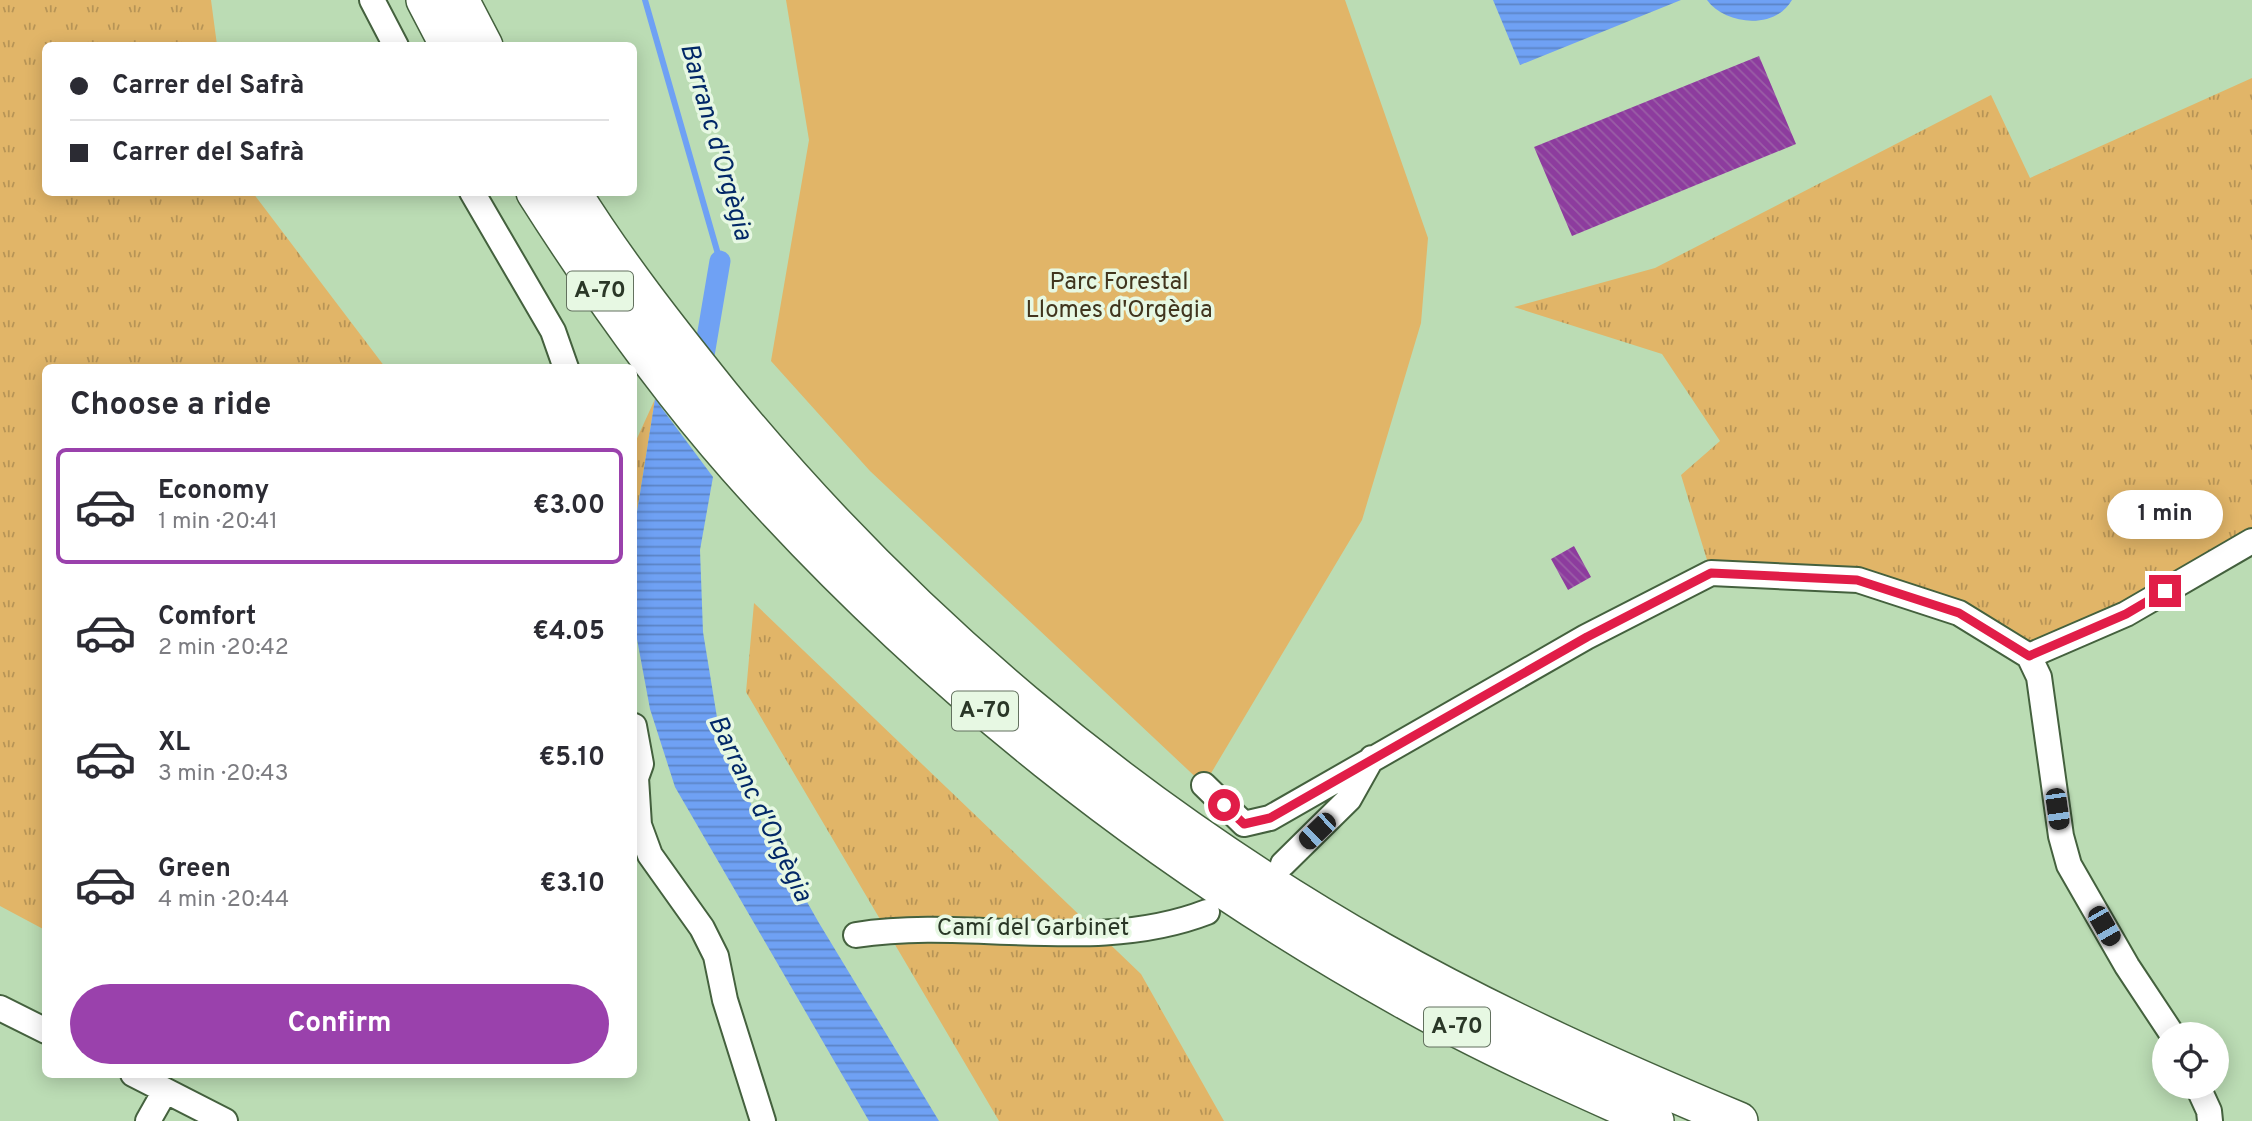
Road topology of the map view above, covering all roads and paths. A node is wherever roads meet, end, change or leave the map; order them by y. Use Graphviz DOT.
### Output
graph roads {
  1 [pos="372,0"];
  2 [pos="425,0"];
  3 [pos="460,0"];
  4 [pos="394,42"];
  5 [pos="447,42"];
  6 [pos="482,42"];
  7 [pos="474,196"];
  8 [pos="538,196"];
  9 [pos="575,196"];
  10 [pos="565,364"];
  11 [pos="2252,541"];
  12 [pos="2029,656"];
  13 [pos="637,742"];
  14 [pos="1373,758"];
  15 [pos="637,779"];
  16 [pos="1204,786"];
  17 [pos="637,806"];
  18 [pos="1283,864"];
  19 [pos="1207,912"];
  20 [pos="856,935"];
  21 [pos="0,1008"];
  22 [pos="2164,1022"];
  23 [pos="42,1029"];
  24 [pos="141,1078"];
  25 [pos="165,1091"];
  26 [pos="2202,1099"];
  27 [pos="148,1121"];
  28 [pos="225,1121"];
  29 [pos="763,1121"];
  30 [pos="1655,1121"];
  31 [pos="1739,1121"];
  32 [pos="2210,1121"];
  1 -- 4 [label="street"];
  2 -- 5 [label="highway"];
  3 -- 6 [label="highway"];
  7 -- 10 [label="street"];
  8 -- 30 [label="highway, A-70"];
  9 -- 31 [label="highway, A-70"];
  11 -- 12 [label="street"];
  12 -- 14 [label="street"];
  12 -- 22 [label="street"];
  13 -- 15 [label="street"];
  14 -- 16 [label="street"];
  14 -- 18 [label="street"];
  17 -- 29 [label="street"];
  19 -- 20 [label="street, Camí del Garbinet"];
  21 -- 23 [label="street"];
  24 -- 25 [label="street"];
  25 -- 27 [label="street"];
  25 -- 28 [label="street"];
  26 -- 32 [label="street"];
}
